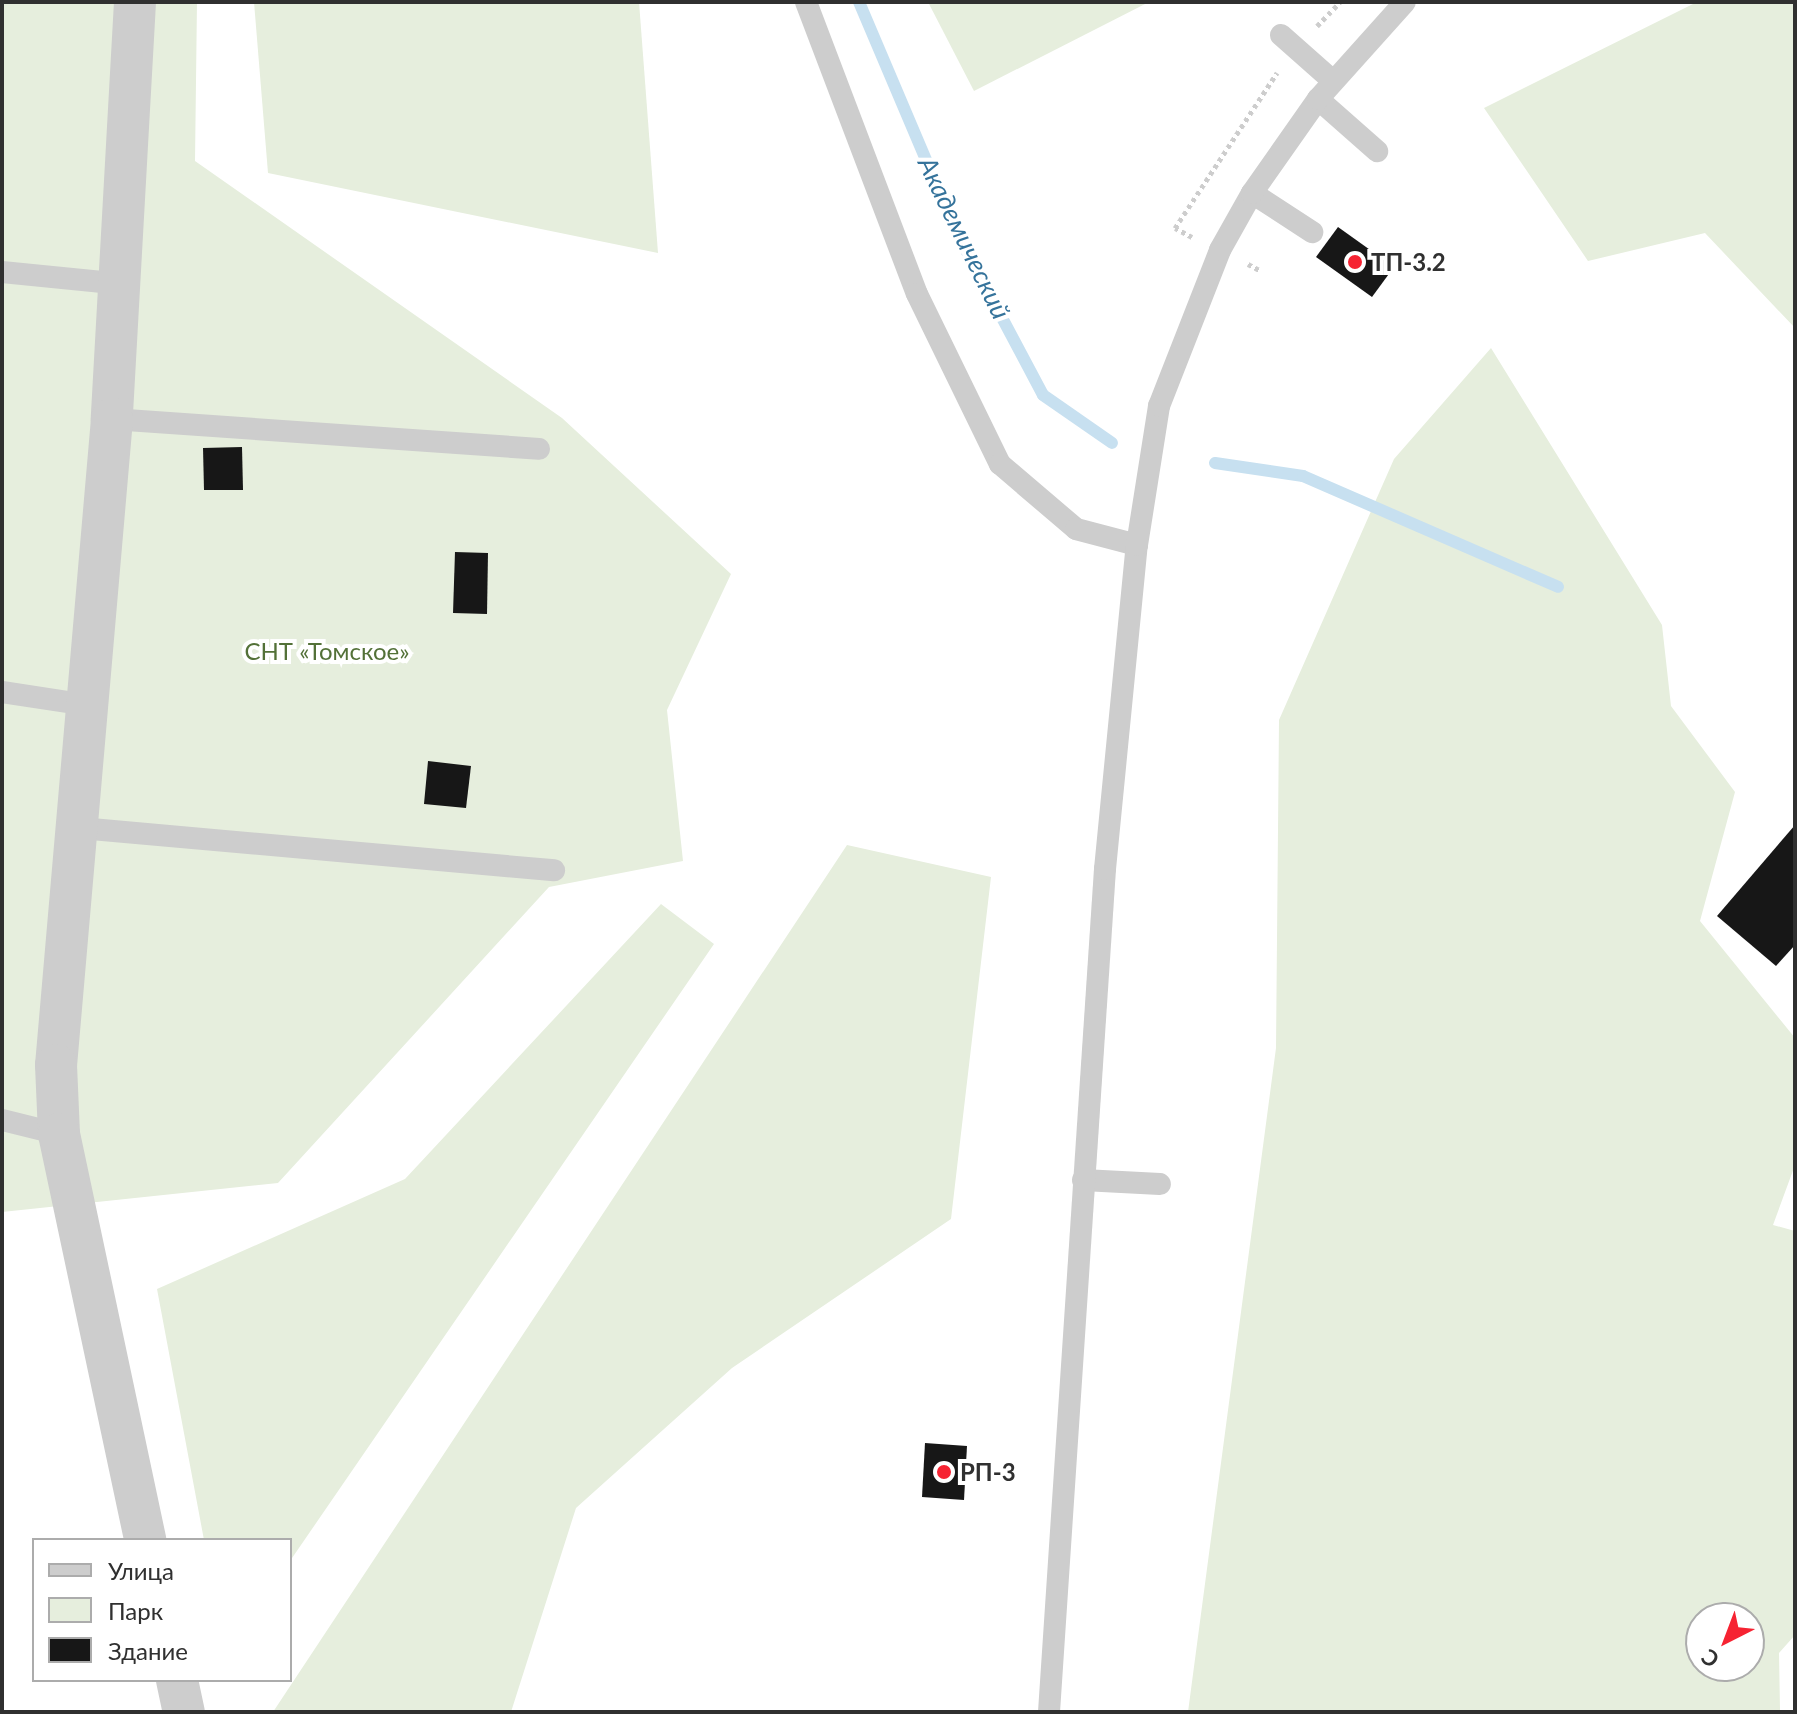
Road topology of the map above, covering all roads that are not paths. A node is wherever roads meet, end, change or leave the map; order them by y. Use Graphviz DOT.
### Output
graph roads {
  1 [pos="135,2"];
  2 [pos="806,2"];
  3 [pos="1405,2"];
  4 [pos="1281,35"];
  5 [pos="1333,81"];
  6 [pos="1318,99"];
  7 [pos="1377,151"];
  8 [pos="1252,193"];
  9 [pos="1312,232"];
  10 [pos="2,272"];
  11 [pos="122,284"];
  12 [pos="112,419"];
  13 [pos="539,449"];
  14 [pos="1137,545"];
  15 [pos="2,692"];
  16 [pos="88,705"];
  17 [pos="80,828"];
  18 [pos="554,870"];
  19 [pos="2,1120"];
  20 [pos="59,1134"];
  21 [pos="1083,1180"];
  22 [pos="1160,1184"];
  23 [pos="145,1538"];
  24 [pos="177,1682"];
  25 [pos="184,1712"];
  26 [pos="1049,1712"];
  1 -- 11 [label="street"];
  2 -- 14 [label="lane"];
  3 -- 5 [label="lane"];
  4 -- 5 [label="lane"];
  5 -- 6 [label="lane"];
  6 -- 7 [label="lane"];
  6 -- 8 [label="lane"];
  8 -- 9 [label="lane"];
  8 -- 14 [label="lane"];
  10 -- 11 [label="lane"];
  11 -- 12 [label="street"];
  12 -- 13 [label="lane"];
  12 -- 16 [label="street"];
  14 -- 21 [label="lane"];
  15 -- 16 [label="lane"];
  16 -- 17 [label="street"];
  17 -- 18 [label="lane"];
  17 -- 20 [label="street"];
  19 -- 20 [label="lane"];
  20 -- 23 [label="street"];
  21 -- 22 [label="lane"];
  21 -- 26 [label="lane"];
  24 -- 25 [label="street"];
}
